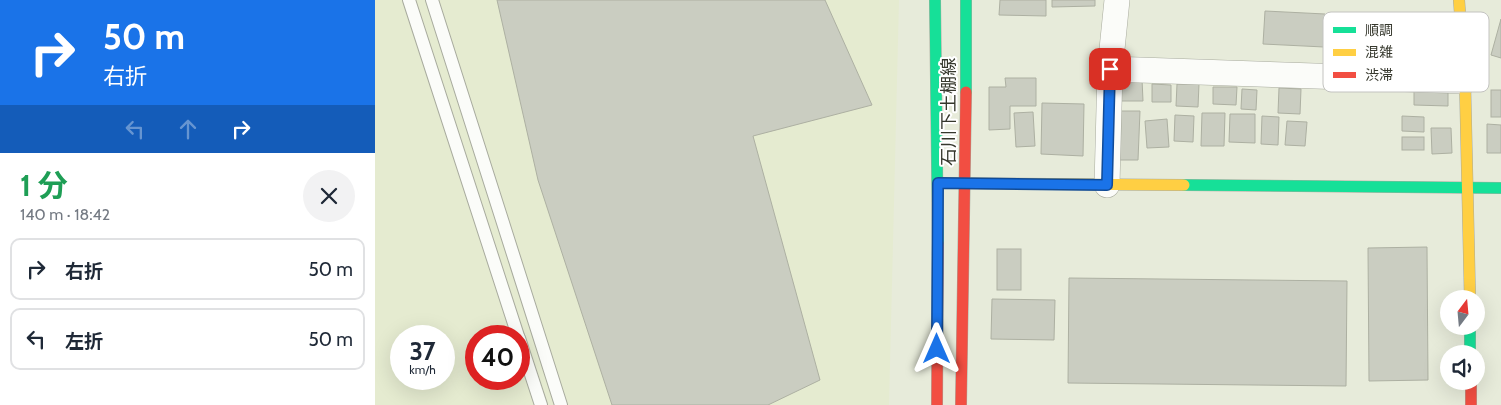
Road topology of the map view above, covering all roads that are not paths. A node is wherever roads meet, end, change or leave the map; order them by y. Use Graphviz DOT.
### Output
graph roads {
  1 [pos="409,0"];
  2 [pos="432,0"];
  3 [pos="935,0"];
  4 [pos="966,0"];
  5 [pos="1117,0"];
  6 [pos="1110,69"];
  7 [pos="1323,76"];
  8 [pos="1465,92"];
  9 [pos="938,183"];
  10 [pos="966,183"];
  11 [pos="1107,185"];
  12 [pos="1468,188"];
  13 [pos="1501,188"];
  14 [pos="1470,290"];
  15 [pos="515,325"];
  16 [pos="530,371"];
  17 [pos="1471,390"];
  18 [pos="541,405"];
  19 [pos="561,405"];
  20 [pos="937,405"];
  21 [pos="961,405"];
  22 [pos="1471,405"];
  1 -- 15 [label="lane"];
  2 -- 19 [label="lane"];
  3 -- 9 [label="street, 石川下土棚線"];
  4 -- 10 [label="street, 石川下土棚線"];
  5 -- 6 [label="street"];
  6 -- 7 [label="street"];
  6 -- 11 [label="street"];
  8 -- 12 [label="street"];
  9 -- 10 [label="street"];
  9 -- 20 [label="street, 石川下土棚線"];
  10 -- 11 [label="street"];
  10 -- 21 [label="street, 石川下土棚線"];
  11 -- 12 [label="street"];
  12 -- 13 [label="street"];
  12 -- 14 [label="street"];
  16 -- 18 [label="lane"];
  17 -- 22 [label="street"];
}
